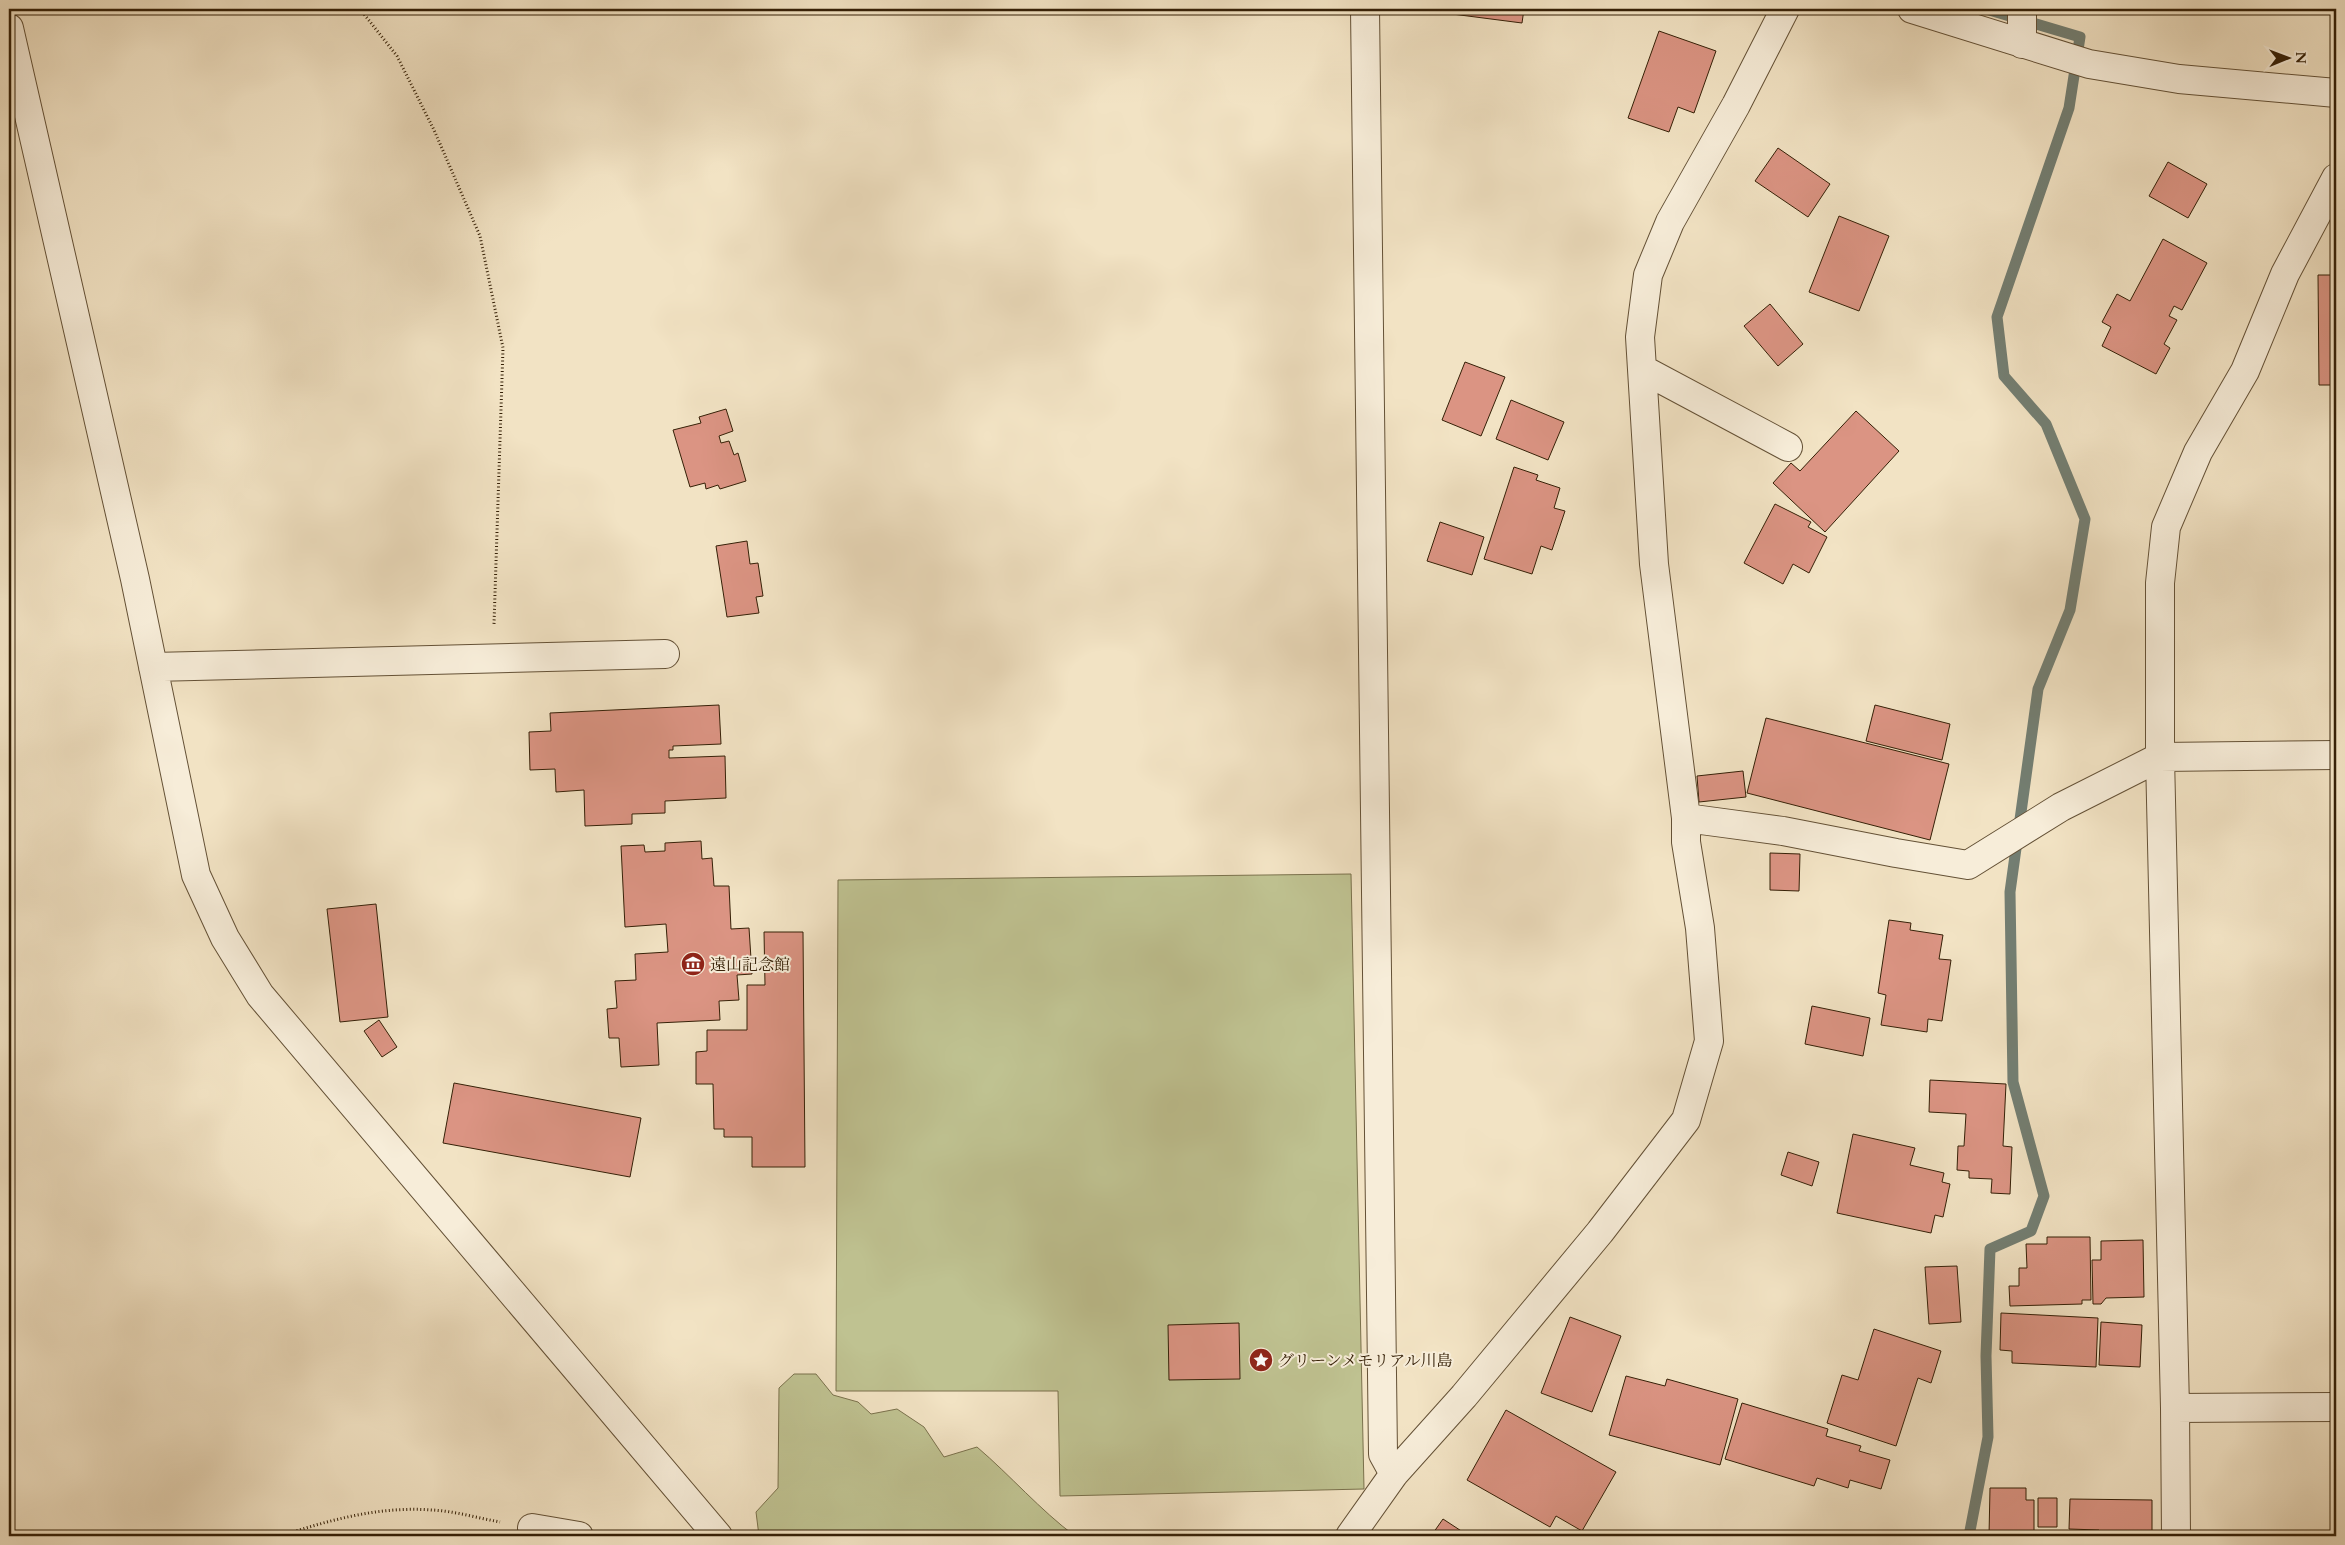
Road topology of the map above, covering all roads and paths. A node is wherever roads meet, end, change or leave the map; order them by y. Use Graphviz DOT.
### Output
graph roads {
  1 [pos="360,9"];
  2 [pos="1365,9"];
  3 [pos="1785,9"];
  4 [pos="1912,9"];
  5 [pos="2022,9"];
  6 [pos="9,28"];
  7 [pos="2022,44"];
  8 [pos="2336,93"];
  9 [pos="2336,178"];
  10 [pos="1642,369"];
  11 [pos="1788,448"];
  12 [pos="664,654"];
  13 [pos="484,658"];
  14 [pos="153,667"];
  15 [pos="2336,755"];
  16 [pos="2160,757"];
  17 [pos="1686,818"];
  18 [pos="2336,1407"];
  19 [pos="2176,1408"];
  20 [pos="1394,1474"];
  21 [pos="532,1528"];
  22 [pos="280,1536"];
  23 [pos="579,1536"];
  24 [pos="718,1536"];
  25 [pos="1350,1536"];
  26 [pos="2176,1536"];
  1 -- 13 [label="path"];
  2 -- 20 [label="street"];
  3 -- 10 [label="street"];
  4 -- 7 [label="street"];
  5 -- 7 [label="street"];
  6 -- 14 [label="street"];
  7 -- 8 [label="street"];
  9 -- 16 [label="street"];
  10 -- 11 [label="street"];
  10 -- 17 [label="street"];
  12 -- 13 [label="street"];
  13 -- 14 [label="street"];
  14 -- 24 [label="street"];
  15 -- 16 [label="street"];
  16 -- 17 [label="street"];
  16 -- 19 [label="street"];
  17 -- 20 [label="street"];
  18 -- 19 [label="street"];
  19 -- 26 [label="street"];
  20 -- 25 [label="street"];
  21 -- 22 [label="path"];
  21 -- 23 [label="street"];
}
